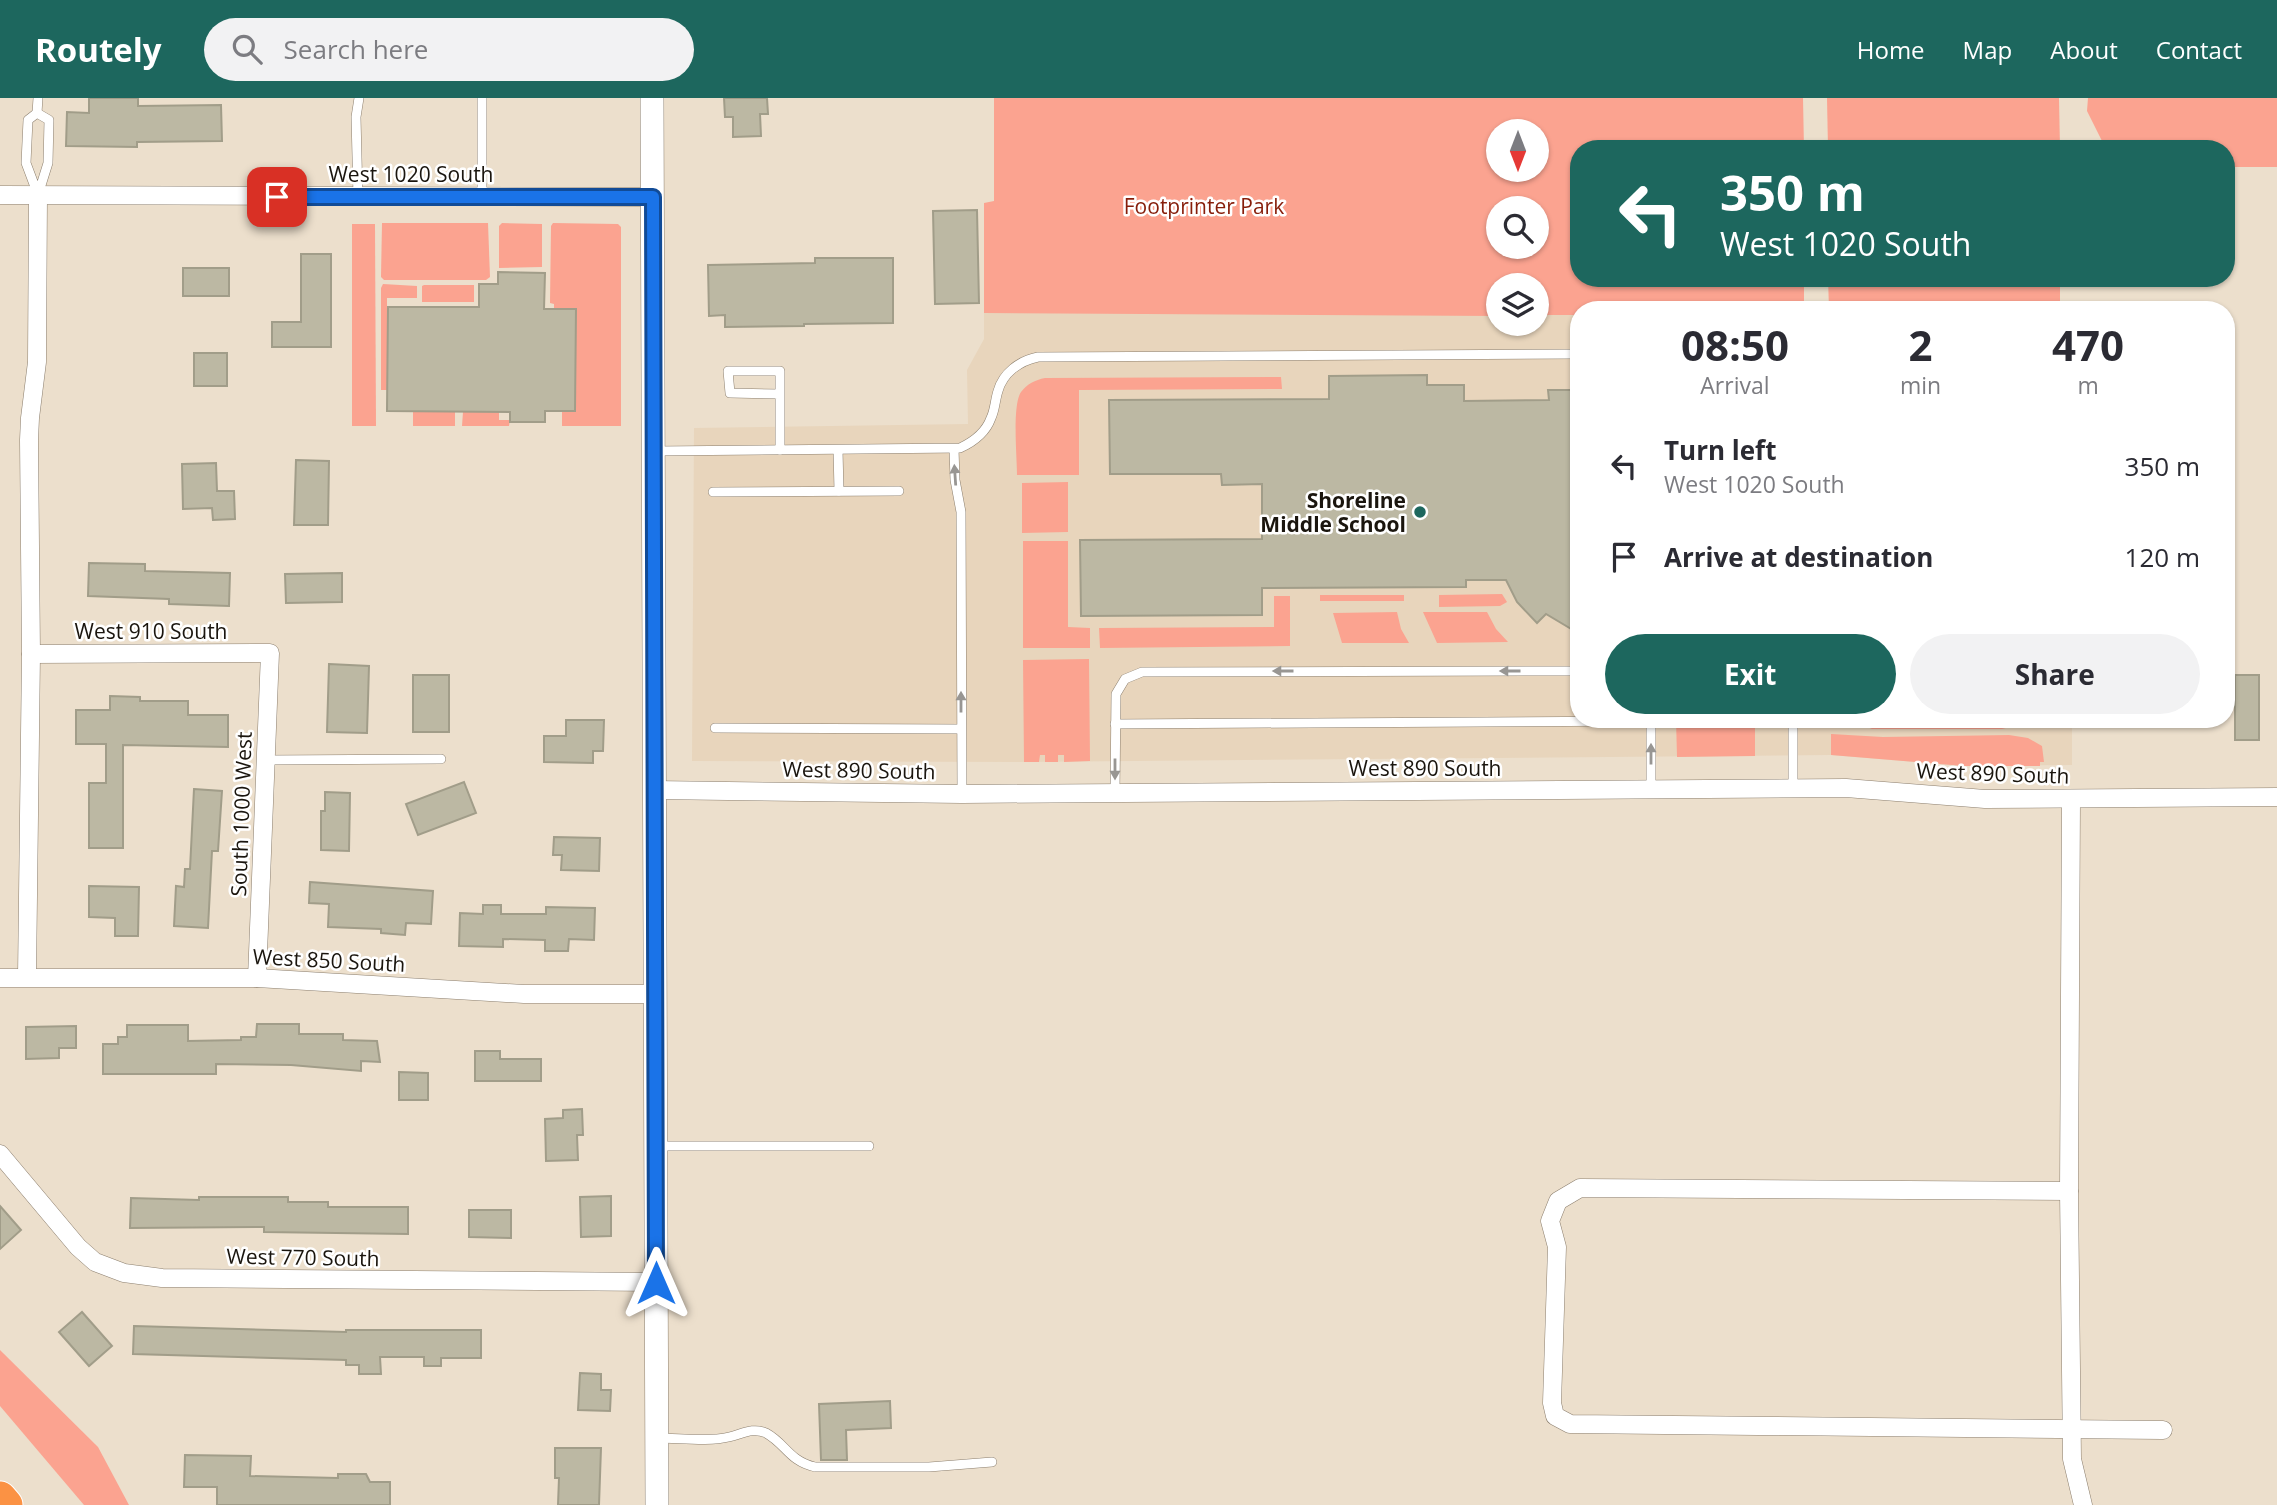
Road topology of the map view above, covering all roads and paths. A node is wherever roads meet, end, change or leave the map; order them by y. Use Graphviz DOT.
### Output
graph roads {
  1 [pos="38,98"];
  2 [pos="359,98"];
  3 [pos="482,98"];
  4 [pos="652,98"];
  5 [pos="37,113"];
  6 [pos="0,195"];
  7 [pos="38,195"];
  8 [pos="358,197"];
  9 [pos="482,197"];
  10 [pos="653,197"];
  11 [pos="1570,354"];
  12 [pos="780,394"];
  13 [pos="954,449"];
  14 [pos="780,450"];
  15 [pos="838,450"];
  16 [pos="654,451"];
  17 [pos="839,491"];
  18 [pos="900,491"];
  19 [pos="713,492"];
  20 [pos="270,653"];
  21 [pos="31,654"];
  22 [pos="1570,671"];
  23 [pos="1570,721"];
  24 [pos="1115,724"];
  25 [pos="715,728"];
  26 [pos="1651,728"];
  27 [pos="1793,728"];
  28 [pos="961,729"];
  29 [pos="441,759"];
  30 [pos="266,760"];
  31 [pos="1793,788"];
  32 [pos="1651,789"];
  33 [pos="654,790"];
  34 [pos="1115,793"];
  35 [pos="962,794"];
  36 [pos="2277,797"];
  37 [pos="2071,799"];
  38 [pos="27,976"];
  39 [pos="0,978"];
  40 [pos="257,978"];
  41 [pos="655,994"];
  42 [pos="656,1146"];
  43 [pos="869,1146"];
  44 [pos="1,1154"];
  45 [pos="2069,1191"];
  46 [pos="656,1283"];
  47 [pos="2072,1429"];
  48 [pos="2163,1430"];
  49 [pos="657,1438"];
  50 [pos="992,1462"];
  51 [pos="0,1498"];
  52 [pos="6,1505"];
  53 [pos="657,1505"];
  54 [pos="2083,1505"];
  1 -- 5 [label="lane"];
  2 -- 8 [label="lane"];
  3 -- 9 [label="lane"];
  4 -- 10 [label="street"];
  5 -- 7 [label="lane"];
  5 -- 7 [label="lane"];
  6 -- 7 [label="street, West 1020 South"];
  7 -- 8 [label="street, West 1020 South"];
  7 -- 21 [label="street"];
  8 -- 9 [label="street, West 1020 South"];
  9 -- 10 [label="street, West 1020 South"];
  10 -- 16 [label="street"];
  11 -- 13 [label="lane"];
  12 -- 12 [label="lane"];
  12 -- 14 [label="lane"];
  13 -- 15 [label="lane"];
  28 -- 13 [label="lane, one-way"];
  14 -- 15 [label="lane"];
  14 -- 16 [label="lane"];
  15 -- 17 [label="lane"];
  16 -- 33 [label="street"];
  17 -- 18 [label="lane"];
  17 -- 19 [label="lane"];
  20 -- 21 [label="street, West 910 South"];
  20 -- 30 [label="street, South 1000 West"];
  21 -- 38 [label="street"];
  22 -- 24 [label="lane, one-way"];
  23 -- 24 [label="lane"];
  24 -- 34 [label="lane, one-way"];
  25 -- 28 [label="lane"];
  32 -- 26 [label="lane, one-way"];
  27 -- 31 [label="lane"];
  28 -- 35 [label="lane"];
  29 -- 30 [label="lane"];
  30 -- 40 [label="street, South 1000 West"];
  31 -- 32 [label="street, West 890 South"];
  31 -- 37 [label="street, West 890 South"];
  32 -- 34 [label="street, West 890 South"];
  33 -- 35 [label="street, West 890 South"];
  33 -- 41 [label="street"];
  34 -- 35 [label="street, West 890 South"];
  36 -- 37 [label="street, West 890 South"];
  37 -- 45 [label="street"];
  38 -- 39 [label="street, West 850 South"];
  38 -- 40 [label="street, West 850 South"];
  40 -- 41 [label="street, West 850 South"];
  41 -- 42 [label="street"];
  42 -- 43 [label="lane"];
  42 -- 46 [label="street"];
  44 -- 46 [label="street, West 770 South"];
  45 -- 47 [label="street"];
  45 -- 47 [label="street"];
  46 -- 49 [label="street"];
  47 -- 48 [label="street"];
  47 -- 54 [label="street"];
  49 -- 50 [label="lane"];
  49 -- 53 [label="street"];
  51 -- 52 [label="highway"];
}
